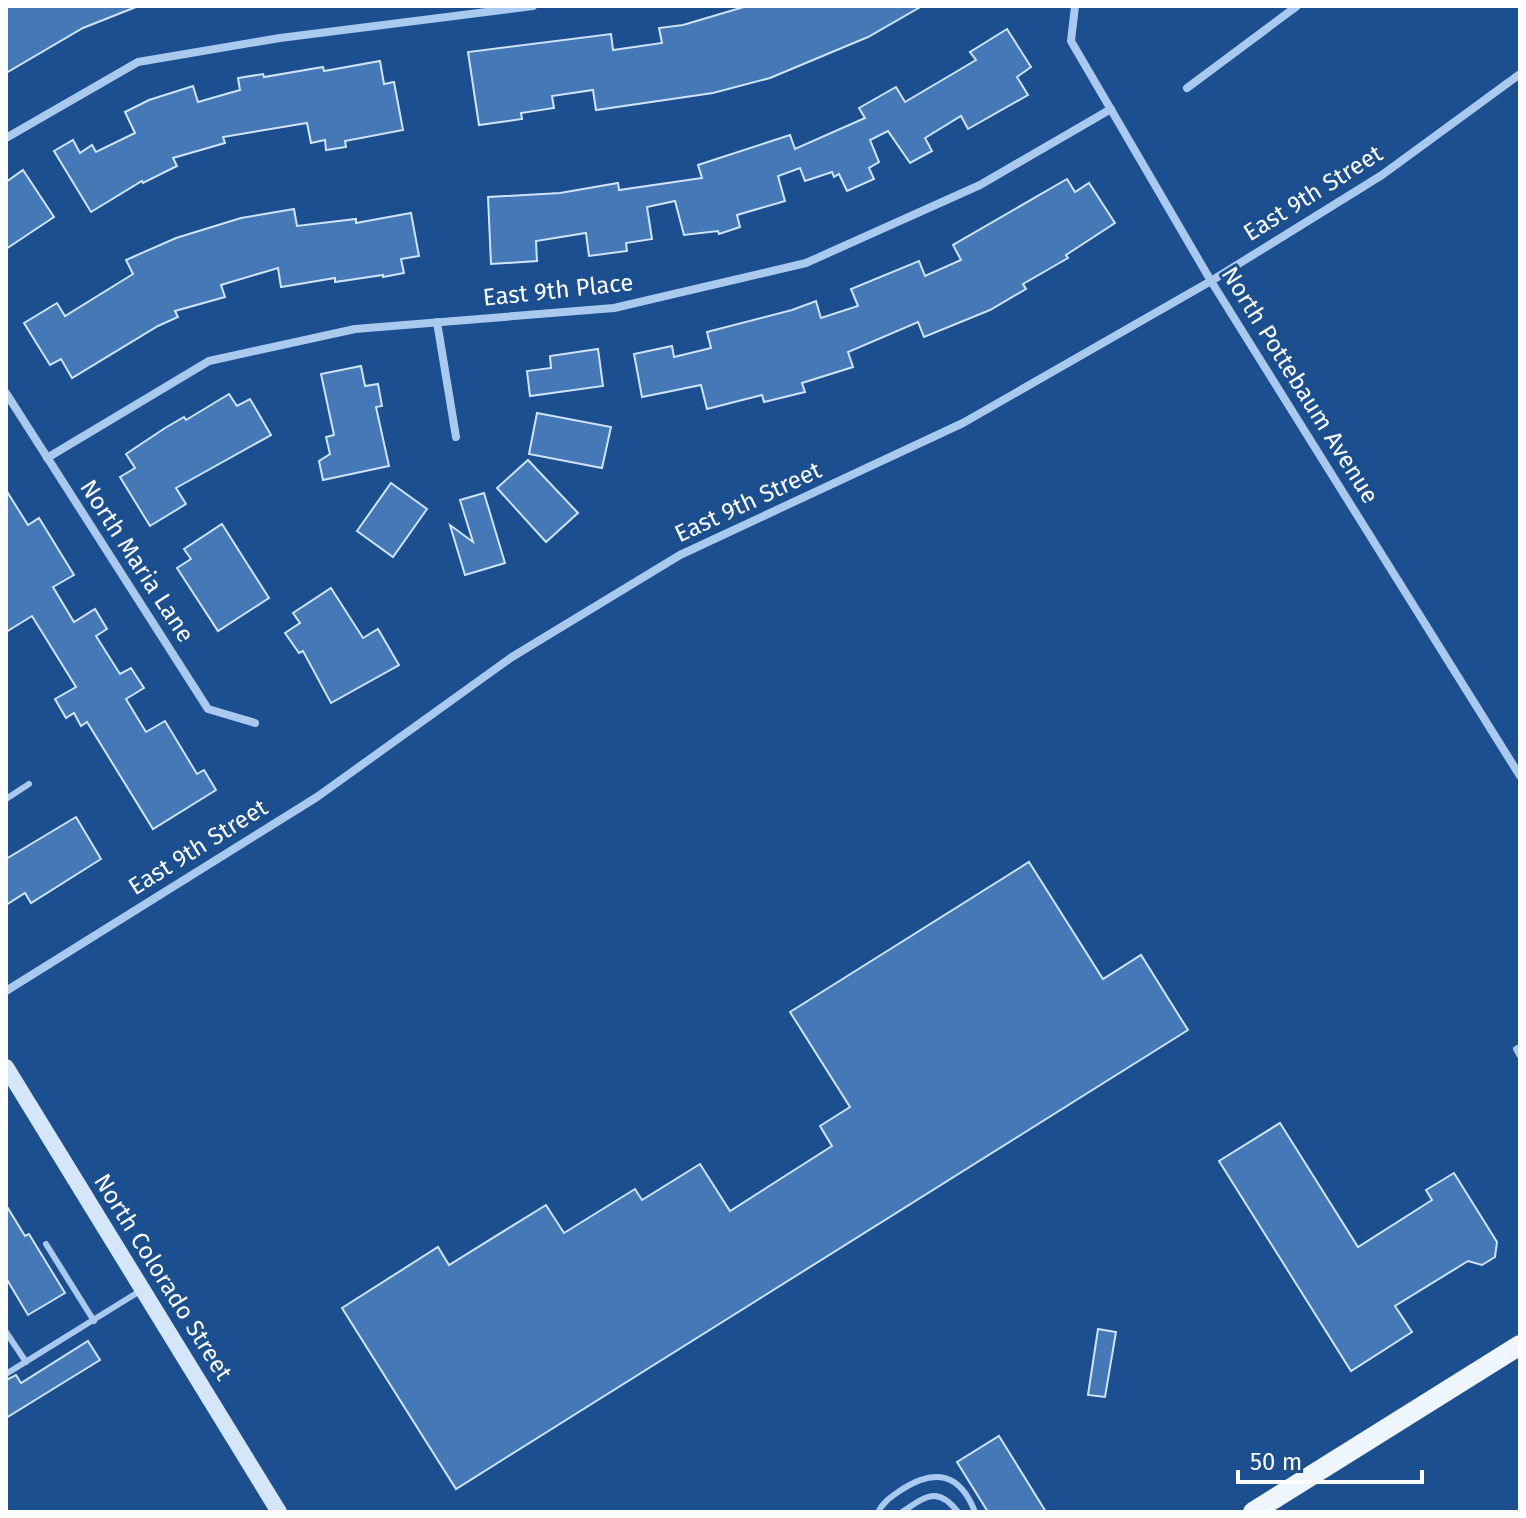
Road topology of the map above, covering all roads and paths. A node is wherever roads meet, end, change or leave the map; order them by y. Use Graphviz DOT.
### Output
graph roads {
  1 [pos="533,6"];
  2 [pos="1075,6"];
  3 [pos="1297,6"];
  4 [pos="1520,74"];
  5 [pos="1187,88"];
  6 [pos="1111,109"];
  7 [pos="6,138"];
  8 [pos="1211,281"];
  9 [pos="437,322"];
  10 [pos="6,393"];
  11 [pos="456,437"];
  12 [pos="47,458"];
  13 [pos="255,723"];
  14 [pos="1520,776"];
  15 [pos="29,784"];
  16 [pos="6,799"];
  17 [pos="6,991"];
  18 [pos="1520,1047"];
  19 [pos="1520,1056"];
  20 [pos="6,1067"];
  21 [pos="46,1244"];
  22 [pos="143,1290"];
  23 [pos="94,1321"];
  24 [pos="6,1332"];
  25 [pos="1520,1345"];
  26 [pos="26,1362"];
  27 [pos="6,1374"];
  28 [pos="279,1512"];
  29 [pos="878,1512"];
  30 [pos="902,1512"];
  31 [pos="958,1512"];
  32 [pos="975,1512"];
  33 [pos="1253,1512"];
  1 -- 7 [label="street"];
  2 -- 6 [label="street, North Pottebaum Avenue"];
  3 -- 5 [label="street"];
  4 -- 8 [label="street, East 9th Street"];
  6 -- 8 [label="street, North Pottebaum Avenue"];
  6 -- 9 [label="street, East 9th Place"];
  8 -- 14 [label="street, North Pottebaum Avenue"];
  8 -- 17 [label="street, East 9th Street"];
  9 -- 11 [label="street"];
  9 -- 12 [label="street, East 9th Place"];
  10 -- 12 [label="street, North Maria Lane"];
  12 -- 13 [label="street, North Maria Lane"];
  15 -- 16 [label="lane"];
  18 -- 19 [label="lane"];
  20 -- 22 [label="street, North Colorado Street"];
  21 -- 23 [label="lane"];
  22 -- 23 [label="lane"];
  22 -- 28 [label="street, North Colorado Street"];
  23 -- 26 [label="lane"];
  24 -- 26 [label="lane"];
  25 -- 33 [label="main road"];
  26 -- 27 [label="lane"];
  29 -- 32 [label="lane"];
  30 -- 31 [label="lane"];
}
